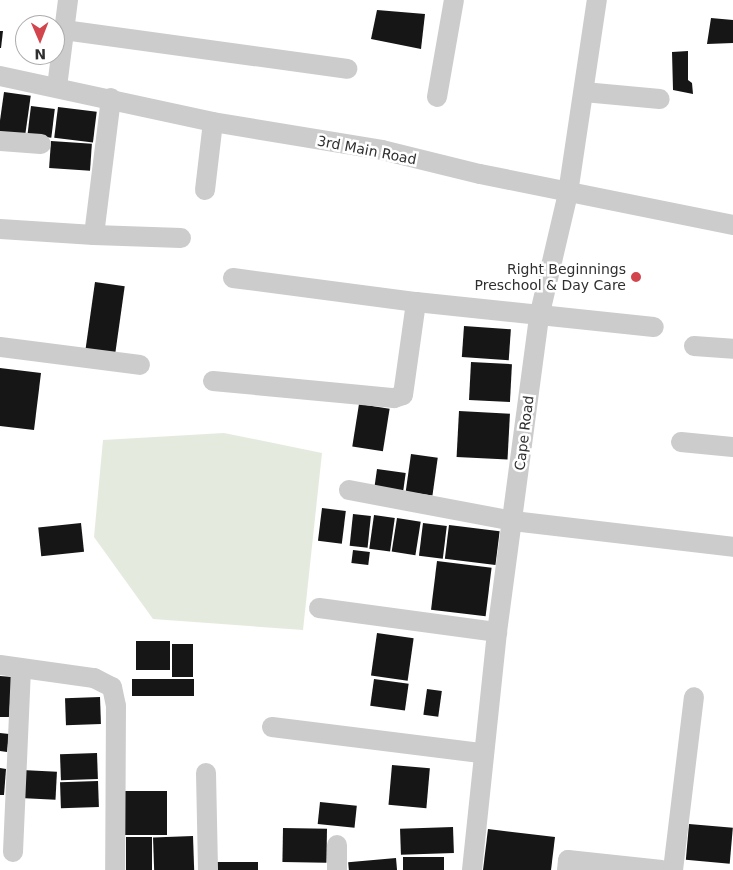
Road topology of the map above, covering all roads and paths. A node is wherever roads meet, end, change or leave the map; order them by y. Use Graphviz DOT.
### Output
graph roads {
  1 [pos="68,0"];
  2 [pos="454,0"];
  3 [pos="596,0"];
  4 [pos="65,22"];
  5 [pos="65,30"];
  6 [pos="60,65"];
  7 [pos="347,69"];
  8 [pos="0,76"];
  9 [pos="57,87"];
  10 [pos="584,92"];
  11 [pos="438,97"];
  12 [pos="111,98"];
  13 [pos="660,100"];
  14 [pos="214,122"];
  15 [pos="0,141"];
  16 [pos="41,144"];
  17 [pos="205,190"];
  18 [pos="568,193"];
  19 [pos="733,225"];
  20 [pos="0,229"];
  21 [pos="94,236"];
  22 [pos="181,238"];
  23 [pos="233,278"];
  24 [pos="416,302"];
  25 [pos="539,317"];
  26 [pos="654,327"];
  27 [pos="694,346"];
  28 [pos="0,347"];
  29 [pos="733,349"];
  30 [pos="140,365"];
  31 [pos="213,381"];
  32 [pos="681,442"];
  33 [pos="733,446"];
  34 [pos="350,490"];
  35 [pos="513,521"];
  36 [pos="733,547"];
  37 [pos="319,608"];
  38 [pos="497,632"];
  39 [pos="0,665"];
  40 [pos="21,668"];
  41 [pos="694,697"];
  42 [pos="272,727"];
  43 [pos="482,753"];
  44 [pos="206,773"];
  45 [pos="337,845"];
  46 [pos="13,852"];
  47 [pos="115,870"];
  48 [pos="208,870"];
  49 [pos="337,870"];
  50 [pos="472,870"];
  51 [pos="567,870"];
  52 [pos="661,870"];
  53 [pos="673,870"];
  1 -- 4 [label="street"];
  2 -- 11 [label="street"];
  3 -- 10 [label="street, Cape Road"];
  5 -- 7 [label="street"];
  6 -- 9 [label="street"];
  8 -- 9 [label="street, 3rd Main Road"];
  9 -- 12 [label="street, 3rd Main Road"];
  10 -- 13 [label="street"];
  10 -- 18 [label="street, Cape Road"];
  12 -- 14 [label="street, 3rd Main Road"];
  12 -- 21 [label="street"];
  14 -- 17 [label="street"];
  14 -- 18 [label="street, 3rd Main Road"];
  15 -- 16 [label="street"];
  18 -- 19 [label="street, 3rd Main Road"];
  18 -- 25 [label="street, Cape Road"];
  20 -- 21 [label="street"];
  21 -- 22 [label="street"];
  23 -- 24 [label="street"];
  24 -- 25 [label="street"];
  24 -- 31 [label="street"];
  25 -- 26 [label="street"];
  25 -- 35 [label="street, Cape Road"];
  27 -- 29 [label="street"];
  28 -- 30 [label="street"];
  32 -- 33 [label="street"];
  34 -- 35 [label="street"];
  35 -- 36 [label="street"];
  35 -- 38 [label="street, Cape Road"];
  37 -- 38 [label="street"];
  38 -- 43 [label="street, Cape Road"];
  39 -- 40 [label="street"];
  40 -- 46 [label="street"];
  40 -- 47 [label="street"];
  41 -- 53 [label="street"];
  42 -- 43 [label="street"];
  43 -- 50 [label="street, Cape Road"];
  44 -- 48 [label="street"];
  45 -- 49 [label="street"];
  51 -- 52 [label="street"];
}
